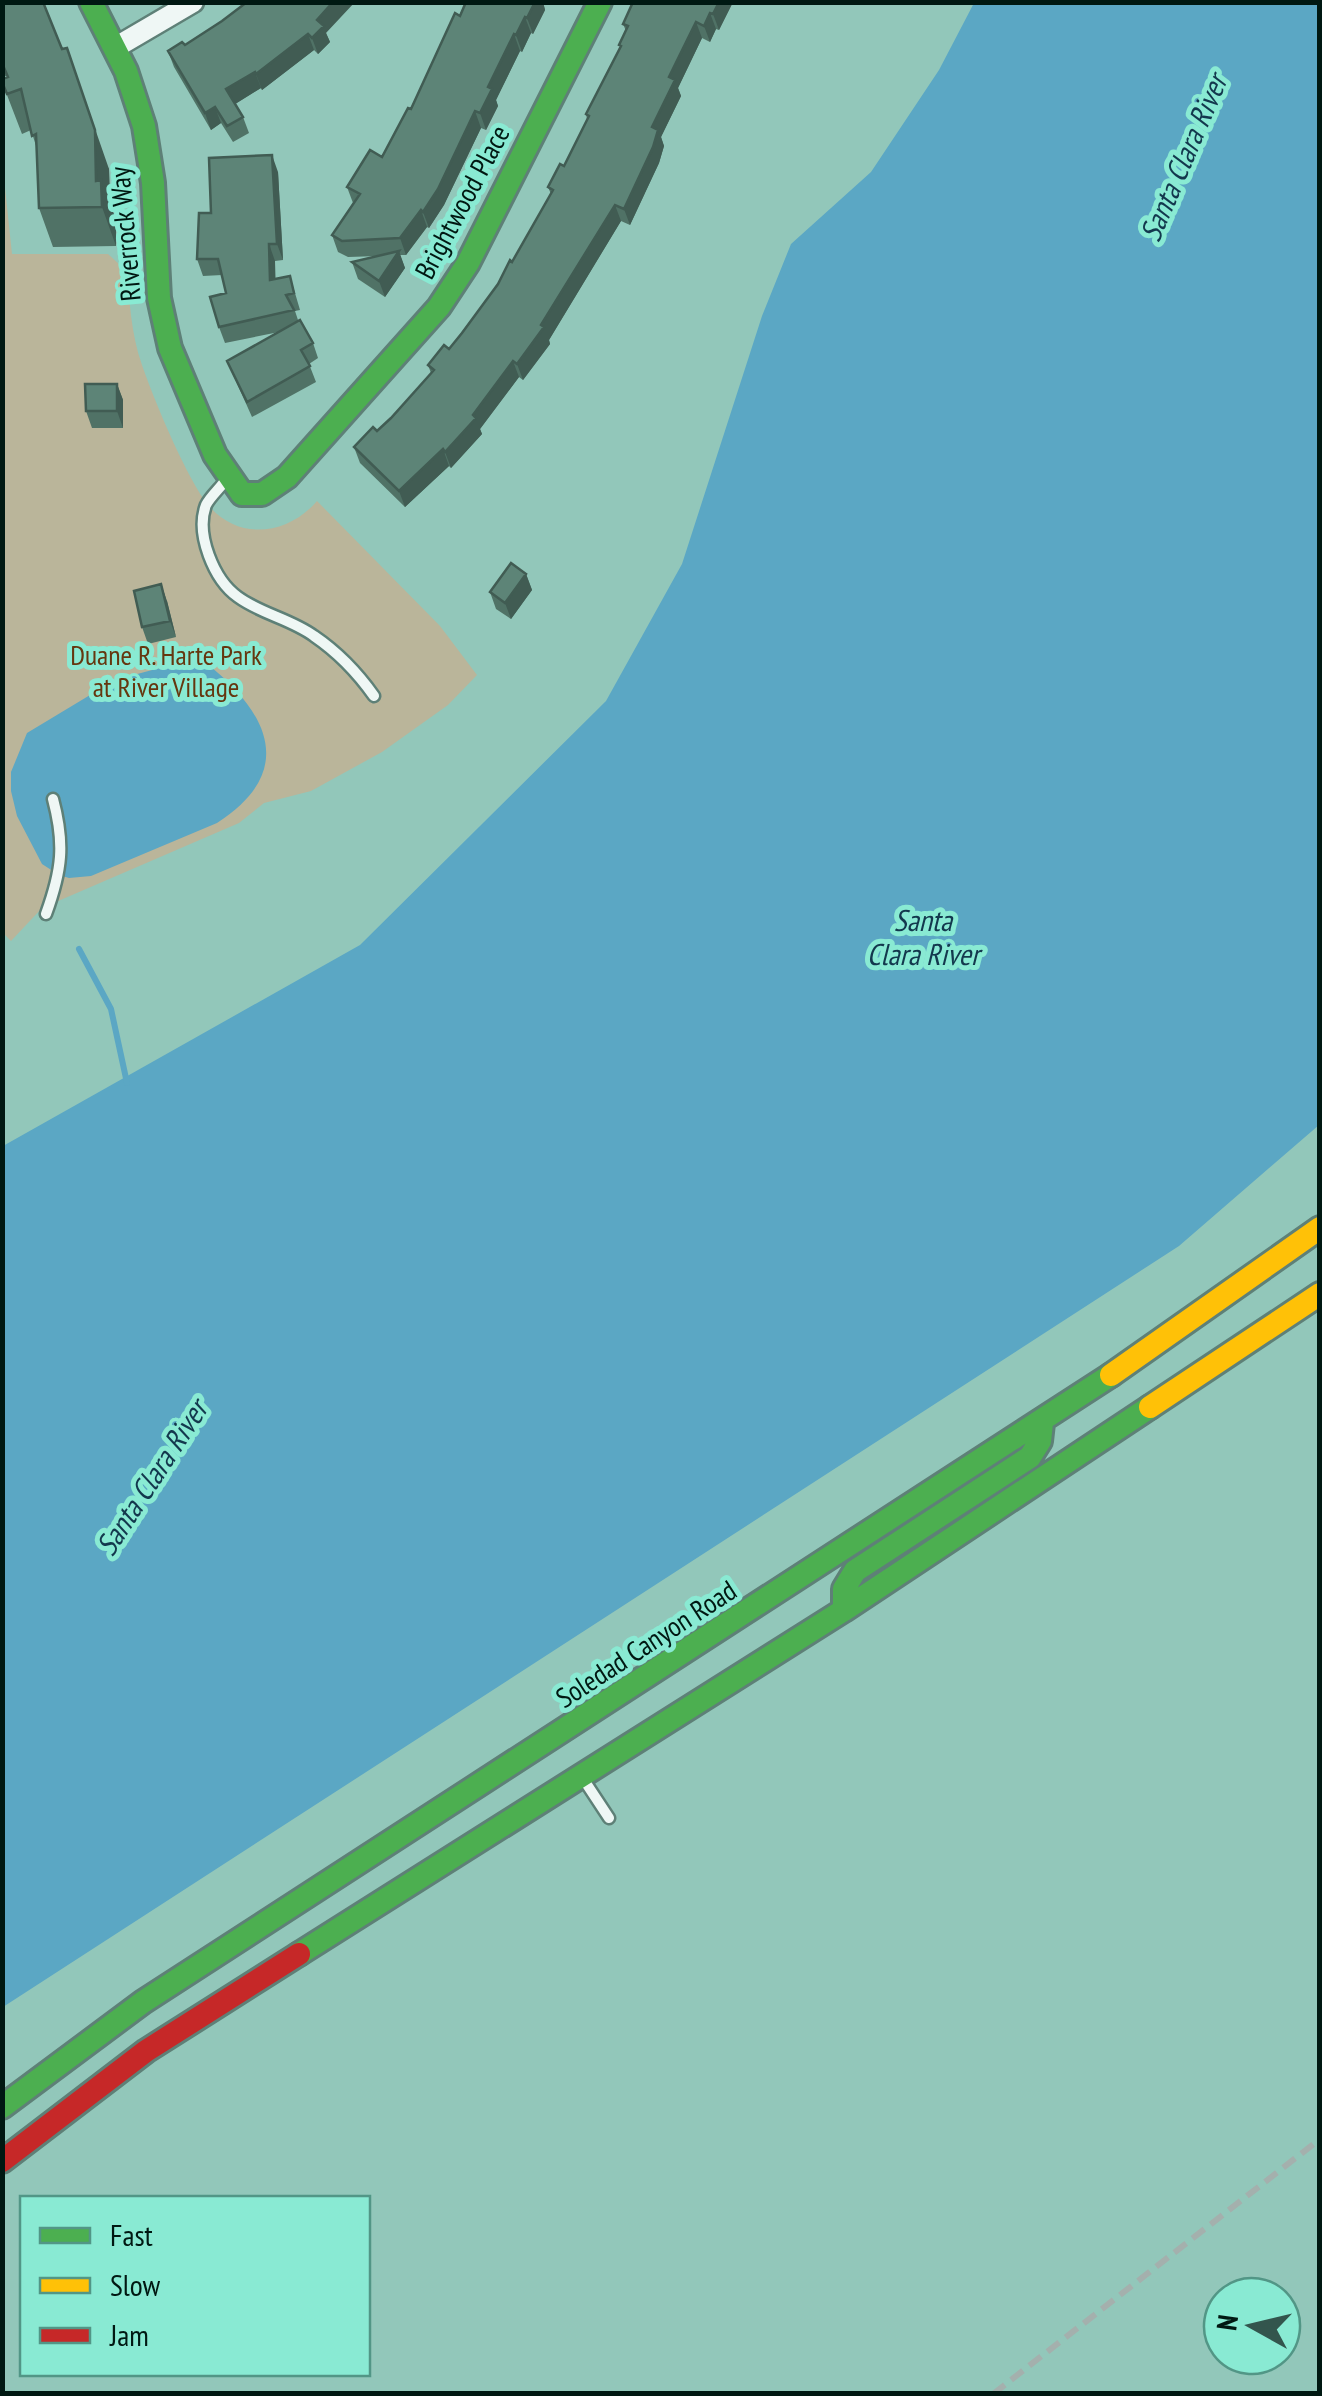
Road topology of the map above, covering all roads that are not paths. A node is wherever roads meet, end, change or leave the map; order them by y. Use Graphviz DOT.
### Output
graph roads {
  1 [pos="92,2"];
  2 [pos="193,2"];
  3 [pos="600,2"];
  4 [pos="118,46"];
  5 [pos="226,480"];
  6 [pos="374,696"];
  7 [pos="53,799"];
  8 [pos="46,914"];
  9 [pos="1320,1228"];
  10 [pos="1320,1294"];
  11 [pos="1042,1423"];
  12 [pos="844,1610"];
  13 [pos="582,1777"];
  14 [pos="609,1818"];
  15 [pos="2,2107"];
  16 [pos="2,2161"];
  1 -- 4 [label="main road, Riverrock Way"];
  2 -- 4 [label="street"];
  3 -- 5 [label="main road, Brightwood Place"];
  4 -- 5 [label="main road, Riverrock Way"];
  5 -- 6 [label="lane"];
  7 -- 8 [label="lane"];
  9 -- 11 [label="main road, Soledad Canyon Road"];
  10 -- 12 [label="main road"];
  11 -- 12 [label="main road"];
  11 -- 15 [label="main road, Soledad Canyon Road"];
  12 -- 13 [label="main road"];
  13 -- 14 [label="lane"];
  13 -- 16 [label="main road"];
}
